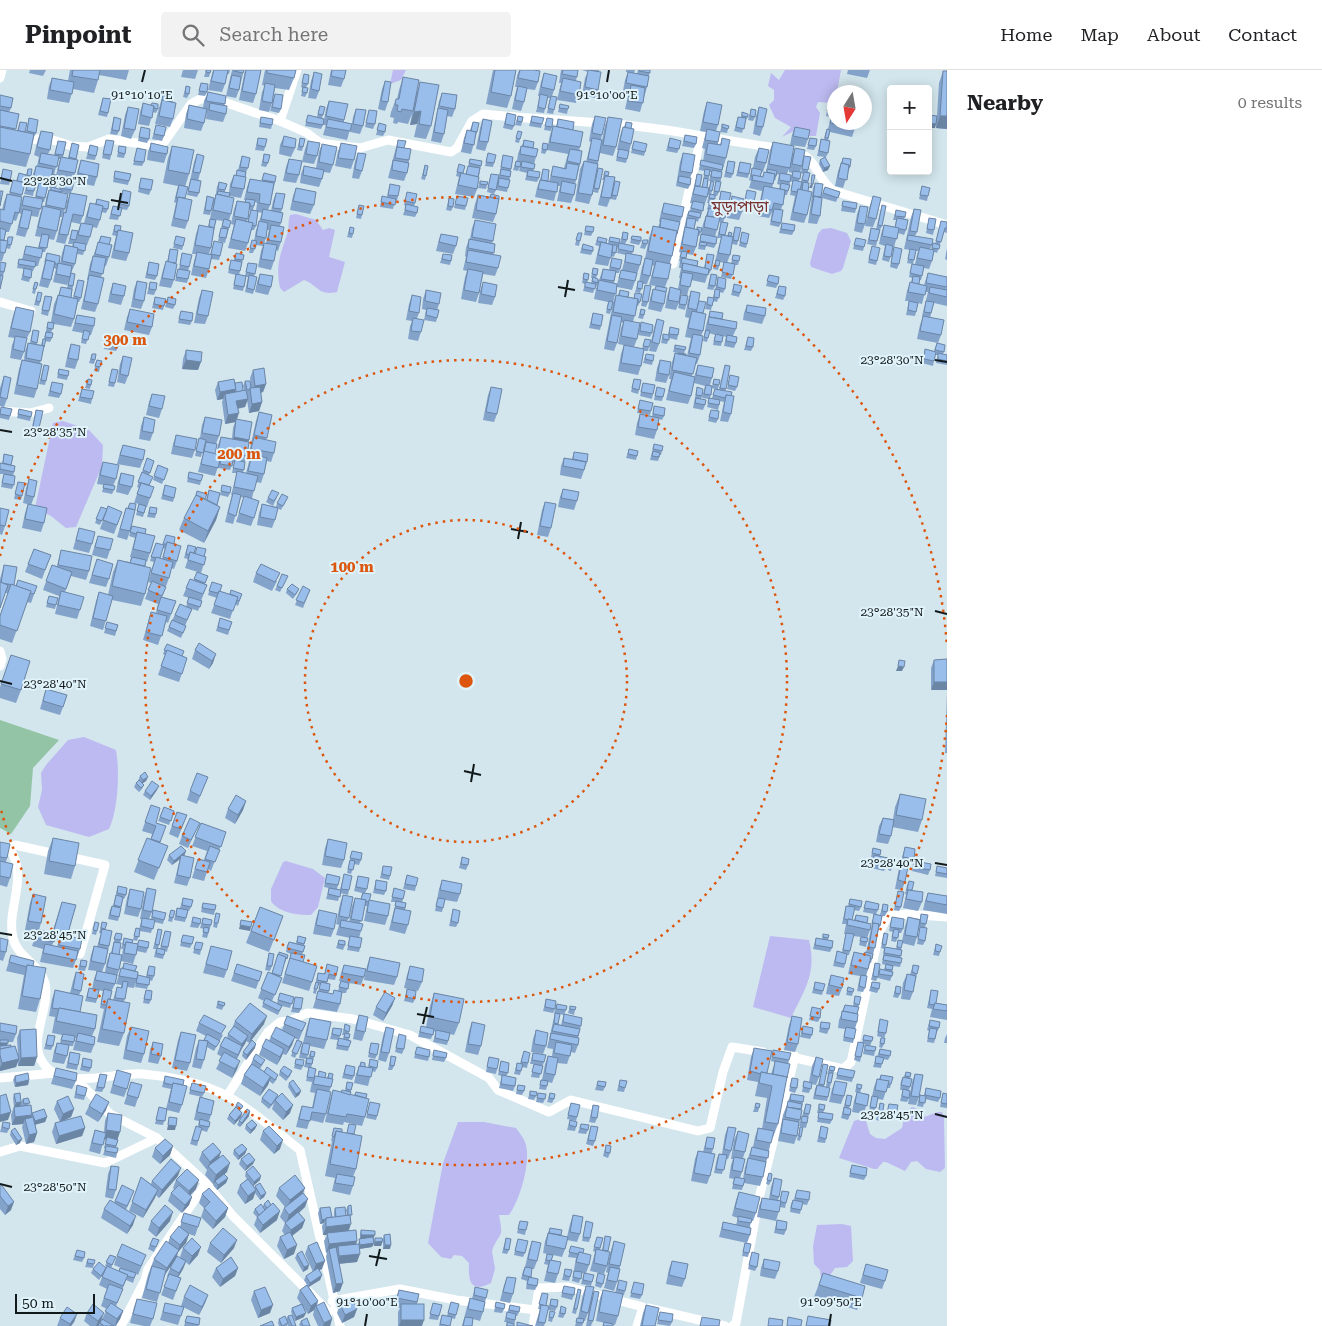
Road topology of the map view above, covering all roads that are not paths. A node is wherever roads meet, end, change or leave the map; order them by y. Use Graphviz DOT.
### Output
graph roads {
  1 [pos="2,70"];
  2 [pos="297,70"];
  3 [pos="0,78"];
  4 [pos="280,122"];
  5 [pos="701,136"];
  6 [pos="0,138"];
  7 [pos="947,225"];
  8 [pos="673,264"];
  9 [pos="0,302"];
  10 [pos="31,311"];
  11 [pos="49,408"];
  12 [pos="0,411"];
  13 [pos="0,651"];
  14 [pos="0,666"];
  15 [pos="0,846"];
  16 [pos="10,850"];
  17 [pos="947,917"];
  18 [pos="80,954"];
  19 [pos="795,1056"];
  20 [pos="55,1073"];
  21 [pos="0,1078"];
  22 [pos="78,1081"];
  23 [pos="227,1096"];
  24 [pos="157,1138"];
  25 [pos="0,1152"];
  26 [pos="206,1183"];
  27 [pos="332,1301"];
  28 [pos="643,1307"];
  29 [pos="535,1310"];
  30 [pos="338,1323"];
  31 [pos="121,1326"];
  32 [pos="533,1326"];
  33 [pos="637,1326"];
  34 [pos="726,1326"];
  35 [pos="732,1326"];
  1 -- 3 [label="street"];
  2 -- 4 [label="street"];
  4 -- 5 [label="street"];
  4 -- 6 [label="street"];
  5 -- 7 [label="street"];
  5 -- 8 [label="street"];
  9 -- 10 [label="street"];
  11 -- 12 [label="street"];
  13 -- 14 [label="street"];
  15 -- 16 [label="street"];
  16 -- 18 [label="street"];
  16 -- 20 [label="street"];
  17 -- 19 [label="street"];
  19 -- 23 [label="street"];
  19 -- 35 [label="street"];
  20 -- 21 [label="street"];
  20 -- 22 [label="street"];
  22 -- 23 [label="street"];
  22 -- 24 [label="street"];
  23 -- 27 [label="street"];
  24 -- 25 [label="street"];
  24 -- 26 [label="street"];
  26 -- 30 [label="street"];
  26 -- 31 [label="street"];
  27 -- 29 [label="street"];
  27 -- 30 [label="street"];
  28 -- 29 [label="street"];
  28 -- 33 [label="street"];
  28 -- 34 [label="street"];
  29 -- 32 [label="street"];
}
